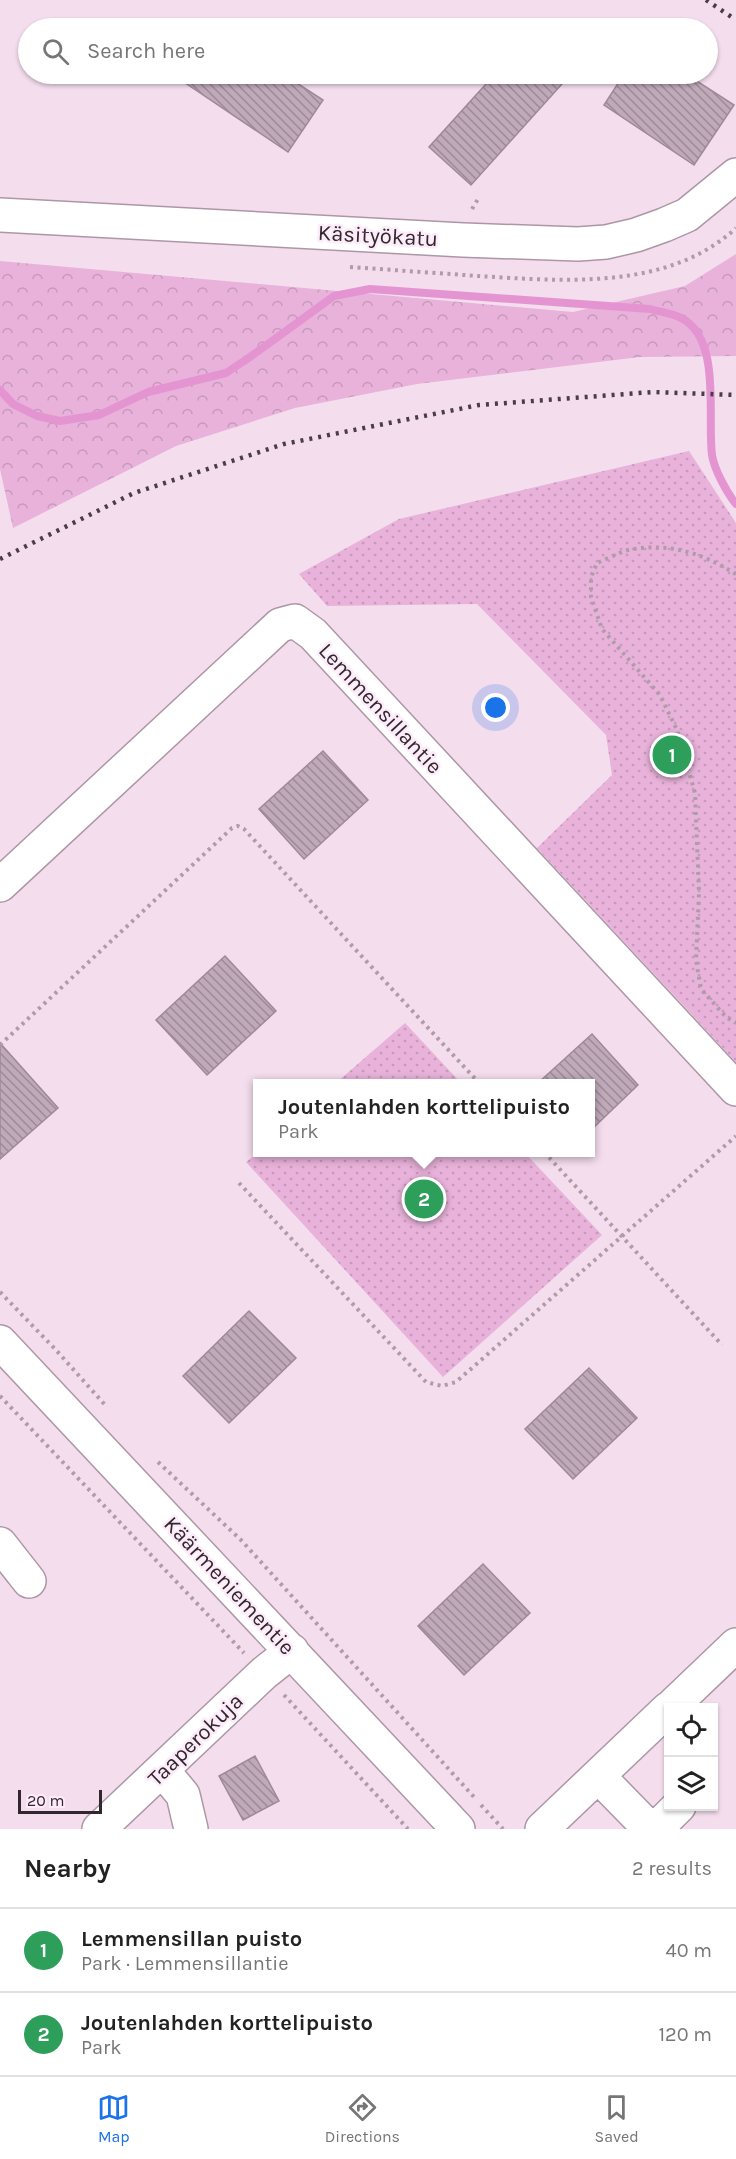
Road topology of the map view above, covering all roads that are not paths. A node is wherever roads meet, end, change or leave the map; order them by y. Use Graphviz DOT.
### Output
graph roads {
  1 [pos="736,174"];
  2 [pos="0,215"];
  3 [pos="0,885"];
  4 [pos="736,1089"];
  5 [pos="0,1342"];
  6 [pos="0,1544"];
  7 [pos="29,1581"];
  8 [pos="736,1645"];
  9 [pos="292,1651"];
  10 [pos="680,1703"];
  11 [pos="664,1719"];
  12 [pos="163,1771"];
  13 [pos="598,1776"];
  14 [pos="674,1811"];
  15 [pos="99,1829"];
  16 [pos="191,1829"];
  17 [pos="458,1829"];
  18 [pos="542,1829"];
  19 [pos="650,1829"];
  20 [pos="656,1829"];
  1 -- 2 [label="street, Käsityökatu"];
  3 -- 4 [label="street, Lemmensillantie"];
  5 -- 9 [label="street, Käärmeniementie"];
  6 -- 7 [label="street"];
  8 -- 10 [label="street"];
  9 -- 12 [label="street, Taaperokuja"];
  9 -- 17 [label="street, Käärmeniementie"];
  11 -- 13 [label="street"];
  12 -- 15 [label="street, Taaperokuja"];
  12 -- 16 [label="street"];
  13 -- 18 [label="street"];
  13 -- 19 [label="street"];
  14 -- 20 [label="street"];
}
